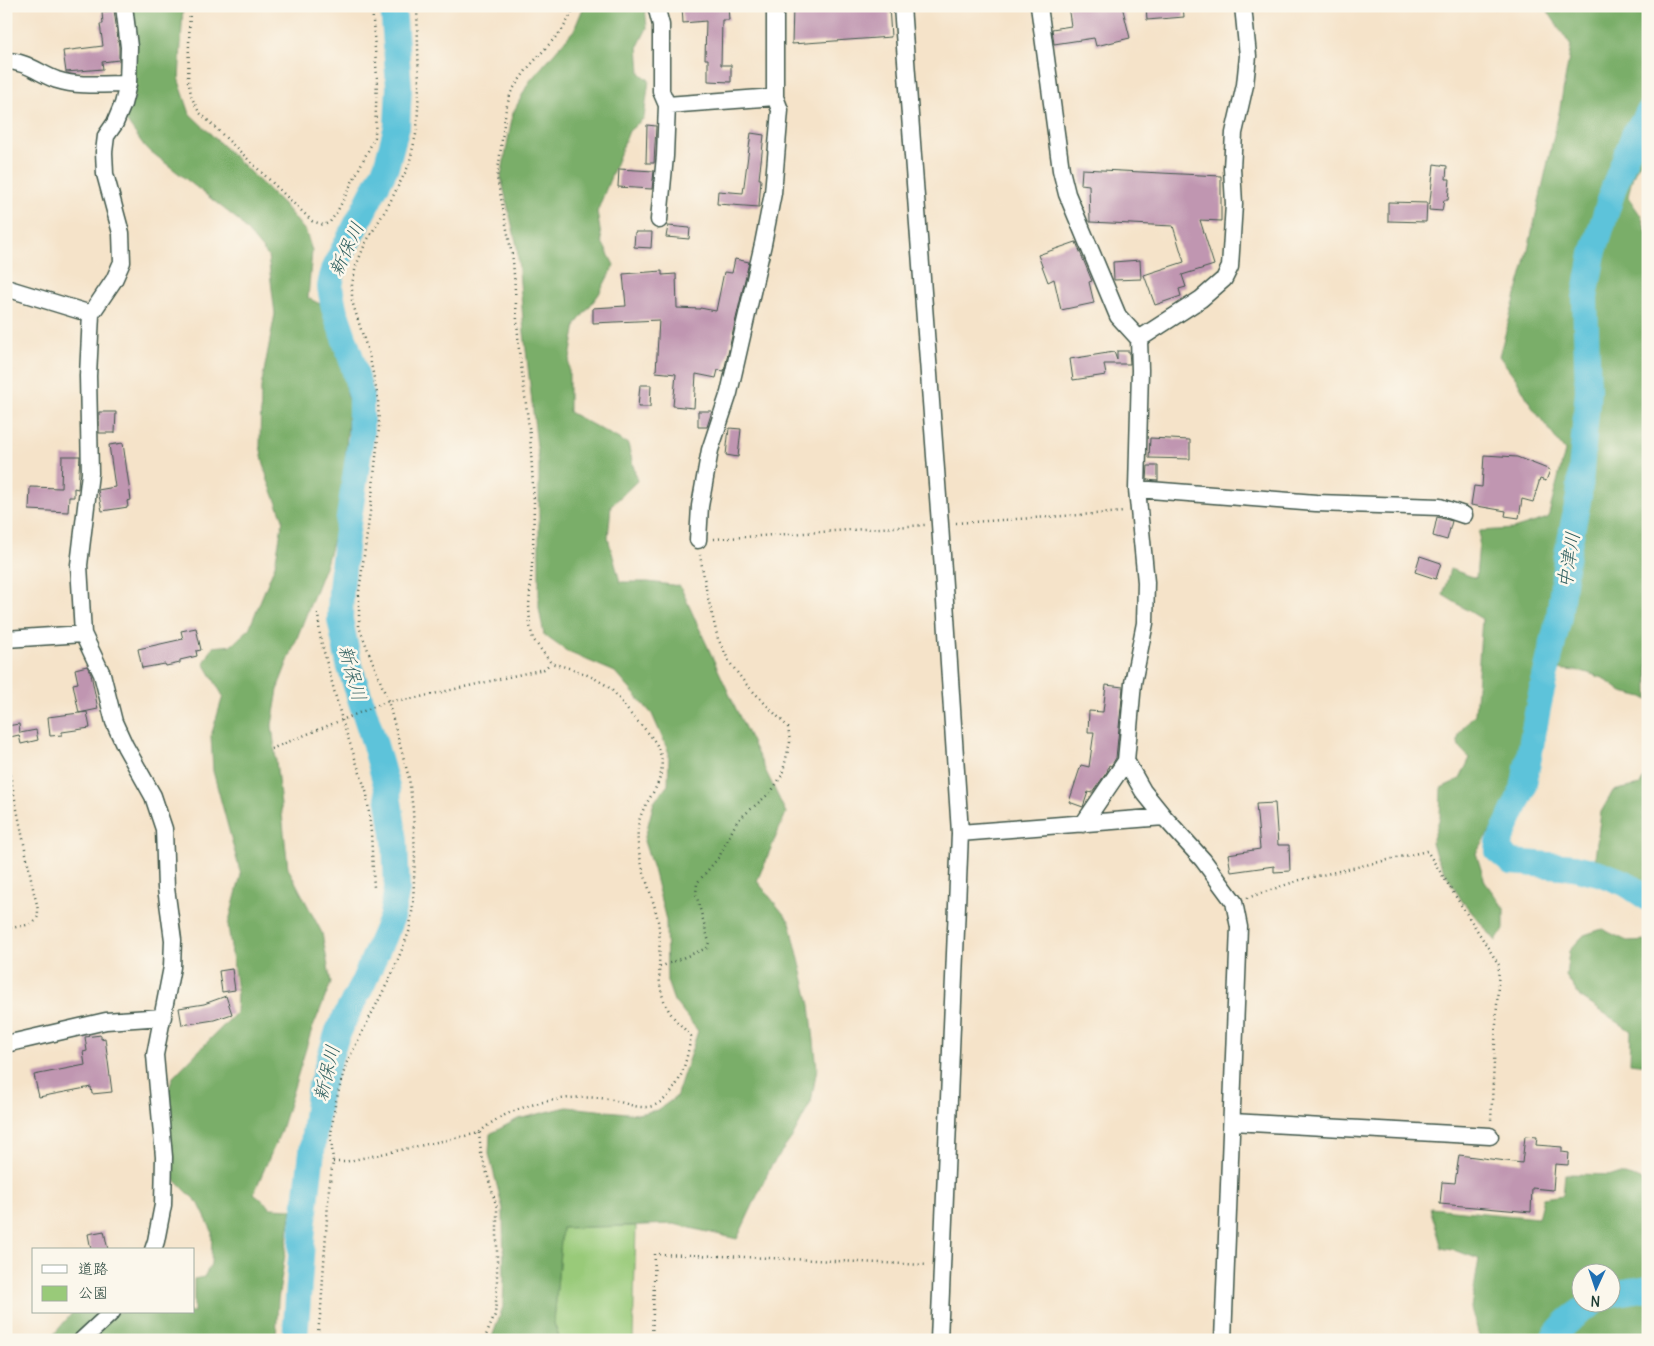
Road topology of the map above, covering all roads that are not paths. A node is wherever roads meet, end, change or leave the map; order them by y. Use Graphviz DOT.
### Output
graph roads {
  1 [pos="124,6"];
  2 [pos="656,6"];
  3 [pos="775,6"];
  4 [pos="902,6"];
  5 [pos="1039,6"];
  6 [pos="1243,6"];
  7 [pos="6,61"];
  8 [pos="128,84"];
  9 [pos="775,97"];
  10 [pos="667,105"];
  11 [pos="659,220"];
  12 [pos="6,288"];
  13 [pos="91,314"];
  14 [pos="1139,339"];
  15 [pos="1137,489"];
  16 [pos="1464,515"];
  17 [pos="698,540"];
  18 [pos="83,634"];
  19 [pos="6,639"];
  20 [pos="1126,761"];
  21 [pos="1164,817"];
  22 [pos="1083,824"];
  23 [pos="960,833"];
  24 [pos="163,1016"];
  25 [pos="6,1044"];
  26 [pos="1232,1122"];
  27 [pos="1490,1136"];
  28 [pos="154,1248"];
  29 [pos="110,1314"];
  30 [pos="82,1340"];
  31 [pos="939,1340"];
  32 [pos="1223,1340"];
  1 -- 8 [label="street"];
  2 -- 10 [label="street"];
  3 -- 9 [label="street"];
  4 -- 23 [label="street"];
  5 -- 14 [label="street"];
  6 -- 14 [label="street"];
  7 -- 8 [label="street"];
  8 -- 13 [label="street"];
  9 -- 10 [label="street"];
  9 -- 17 [label="street"];
  10 -- 11 [label="street"];
  12 -- 13 [label="street"];
  13 -- 18 [label="street"];
  14 -- 15 [label="street"];
  15 -- 16 [label="street"];
  15 -- 20 [label="street"];
  18 -- 19 [label="street"];
  18 -- 24 [label="street"];
  20 -- 21 [label="street"];
  20 -- 22 [label="street"];
  21 -- 22 [label="street"];
  21 -- 26 [label="street"];
  22 -- 23 [label="street"];
  23 -- 31 [label="street"];
  24 -- 25 [label="street"];
  24 -- 28 [label="street"];
  26 -- 27 [label="street"];
  26 -- 32 [label="street"];
  29 -- 30 [label="street"];
}
